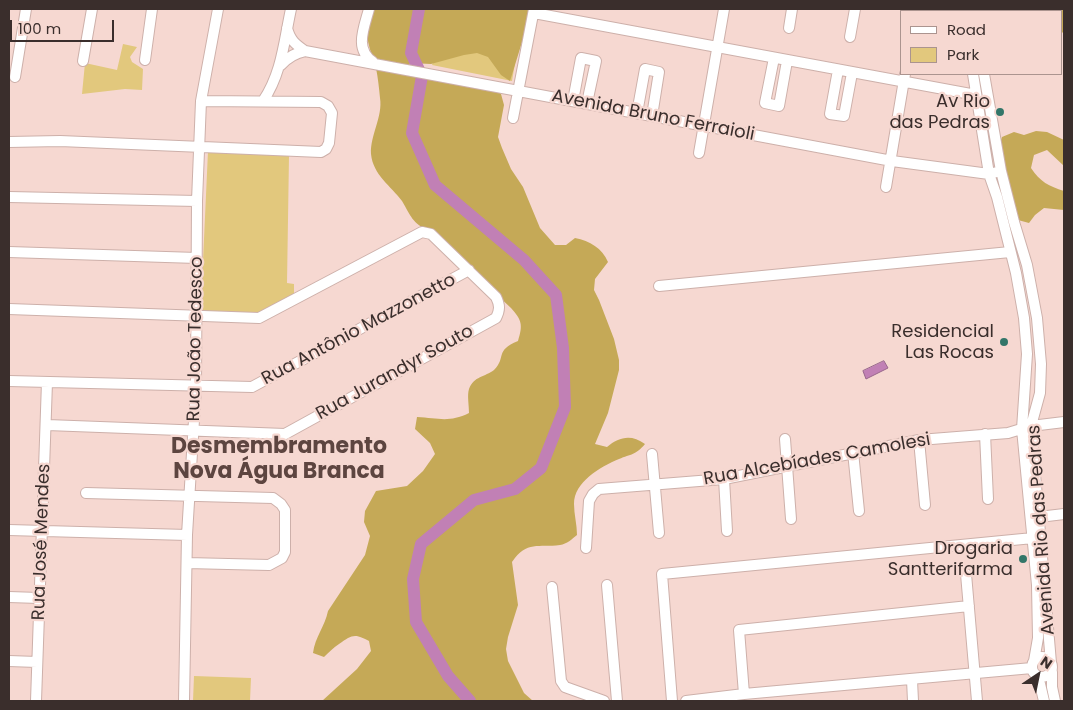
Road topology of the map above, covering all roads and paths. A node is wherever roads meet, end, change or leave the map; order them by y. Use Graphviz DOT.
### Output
graph roads {
  1 [pos="26,9"];
  2 [pos="92,9"];
  3 [pos="152,9"];
  4 [pos="218,9"];
  5 [pos="291,9"];
  6 [pos="369,9"];
  7 [pos="724,9"];
  8 [pos="792,9"];
  9 [pos="855,9"];
  10 [pos="534,11"];
  11 [pos="287,28"];
  12 [pos="789,28"];
  13 [pos="850,37"];
  14 [pos="361,43"];
  15 [pos="718,48"];
  16 [pos="306,51"];
  17 [pos="343,58"];
  18 [pos="774,58"];
  19 [pos="145,60"];
  20 [pos="788,60"];
  21 [pos="83,61"];
  22 [pos="374,63"];
  23 [pos="280,65"];
  24 [pos="838,70"];
  25 [pos="852,73"];
  26 [pos="972,75"];
  27 [pos="984,75"];
  28 [pos="15,77"];
  29 [pos="905,78"];
  30 [pos="519,90"];
  31 [pos="976,95"];
  32 [pos="201,101"];
  33 [pos="263,101"];
  34 [pos="573,101"];
  35 [pos="587,103"];
  36 [pos="637,113"];
  37 [pos="652,116"];
  38 [pos="513,118"];
  39 [pos="704,126"];
  40 [pos="9,142"];
  41 [pos="200,147"];
  42 [pos="699,153"];
  43 [pos="892,161"];
  44 [pos="1001,171"];
  45 [pos="989,174"];
  46 [pos="886,187"];
  47 [pos="9,197"];
  48 [pos="197,201"];
  49 [pos="9,252"];
  50 [pos="1010,252"];
  51 [pos="197,258"];
  52 [pos="469,270"];
  53 [pos="659,286"];
  54 [pos="9,309"];
  55 [pos="196,316"];
  56 [pos="9,381"];
  57 [pos="47,382"];
  58 [pos="196,387"];
  59 [pos="1064,422"];
  60 [pos="47,425"];
  61 [pos="1027,427"];
  62 [pos="194,430"];
  63 [pos="985,434"];
  64 [pos="785,439"];
  65 [pos="919,440"];
  66 [pos="853,452"];
  67 [pos="652,454"];
  68 [pos="788,467"];
  69 [pos="724,479"];
  70 [pos="655,484"];
  71 [pos="86,493"];
  72 [pos="190,494"];
  73 [pos="988,499"];
  74 [pos="1029,499"];
  75 [pos="925,506"];
  76 [pos="859,511"];
  77 [pos="1064,514"];
  78 [pos="1039,517"];
  79 [pos="791,519"];
  80 [pos="9,530"];
  81 [pos="41,531"];
  82 [pos="727,531"];
  83 [pos="659,533"];
  84 [pos="187,535"];
  85 [pos="1033,538"];
  86 [pos="586,546"];
  87 [pos="187,563"];
  88 [pos="966,574"];
  89 [pos="607,585"];
  90 [pos="552,587"];
  91 [pos="9,597"];
  92 [pos="39,598"];
  93 [pos="969,606"];
  94 [pos="9,661"];
  95 [pos="37,662"];
  96 [pos="1052,667"];
  97 [pos="1034,668"];
  98 [pos="974,673"];
  99 [pos="912,680"];
  100 [pos="744,694"];
  101 [pos="36,701"];
  102 [pos="184,701"];
  103 [pos="604,701"];
  104 [pos="617,701"];
  105 [pos="672,701"];
  106 [pos="686,701"];
  107 [pos="913,701"];
  108 [pos="977,701"];
  109 [pos="1044,701"];
  110 [pos="1055,701"];
  1 -- 28 [label="street"];
  2 -- 21 [label="street"];
  3 -- 19 [label="street"];
  4 -- 32 [label="street, Rua João Tedesco"];
  5 -- 11 [label="street"];
  6 -- 14 [label="street"];
  7 -- 15 [label="street"];
  8 -- 12 [label="street"];
  9 -- 13 [label="street"];
  10 -- 15 [label="street"];
  10 -- 30 [label="street"];
  11 -- 16 [label="street"];
  11 -- 23 [label="street"];
  14 -- 17 [label="street"];
  14 -- 22 [label="street"];
  15 -- 18 [label="street"];
  15 -- 39 [label="street"];
  16 -- 17 [label="street, Avenida Bruno Ferraioli"];
  16 -- 23 [label="street"];
  17 -- 22 [label="street, Avenida Bruno Ferraioli"];
  18 -- 20 [label="street"];
  18 -- 20 [label="street"];
  20 -- 24 [label="street"];
  22 -- 30 [label="street, Avenida Bruno Ferraioli"];
  23 -- 33 [label="street"];
  24 -- 25 [label="street"];
  24 -- 25 [label="street"];
  25 -- 29 [label="street"];
  26 -- 31 [label="street, Avenida Rio das Pedras"];
  27 -- 44 [label="street, Avenida Rio das Pedras"];
  29 -- 31 [label="street"];
  29 -- 43 [label="street"];
  30 -- 34 [label="street, Avenida Bruno Ferraioli"];
  30 -- 38 [label="street"];
  31 -- 45 [label="street, Avenida Rio das Pedras"];
  32 -- 33 [label="street"];
  32 -- 41 [label="street, Rua João Tedesco"];
  33 -- 41 [label="street"];
  34 -- 35 [label="street, Avenida Bruno Ferraioli"];
  34 -- 35 [label="street"];
  35 -- 36 [label="street, Avenida Bruno Ferraioli"];
  36 -- 37 [label="street, Avenida Bruno Ferraioli"];
  36 -- 37 [label="street"];
  37 -- 39 [label="street, Avenida Bruno Ferraioli"];
  39 -- 42 [label="street"];
  39 -- 43 [label="street, Avenida Bruno Ferraioli"];
  40 -- 41 [label="street"];
  41 -- 48 [label="street, Rua João Tedesco"];
  43 -- 45 [label="street, Avenida Bruno Ferraioli"];
  43 -- 46 [label="street"];
  44 -- 45 [label="street, Avenida Bruno Ferraioli"];
  44 -- 61 [label="street, Avenida Rio das Pedras"];
  45 -- 50 [label="street, Avenida Rio das Pedras"];
  47 -- 48 [label="street"];
  48 -- 51 [label="street, Rua João Tedesco"];
  49 -- 51 [label="street"];
  50 -- 53 [label="street"];
  50 -- 61 [label="street, Avenida Rio das Pedras"];
  51 -- 55 [label="street, Rua João Tedesco"];
  52 -- 55 [label="street"];
  52 -- 58 [label="street, Rua Antônio Mazzonetto"];
  52 -- 62 [label="street, Rua Jurandyr Souto"];
  54 -- 55 [label="street"];
  55 -- 58 [label="street, Rua João Tedesco"];
  56 -- 57 [label="street, Rua Antônio Mazzonetto"];
  57 -- 58 [label="street, Rua Antônio Mazzonetto"];
  57 -- 60 [label="street, Rua José Mendes"];
  58 -- 62 [label="street, Rua João Tedesco"];
  59 -- 61 [label="street, Rua Alcebíades Camolesi"];
  60 -- 62 [label="street, Rua Jurandyr Souto"];
  60 -- 81 [label="street, Rua José Mendes"];
  61 -- 63 [label="street, Rua Alcebíades Camolesi"];
  61 -- 74 [label="street, Avenida Rio das Pedras"];
  61 -- 78 [label="street, Avenida Rio das Pedras"];
  62 -- 72 [label="street, Rua João Tedesco"];
  63 -- 65 [label="street, Rua Alcebíades Camolesi"];
  63 -- 73 [label="street"];
  64 -- 68 [label="street"];
  65 -- 66 [label="street, Rua Alcebíades Camolesi"];
  65 -- 75 [label="street"];
  66 -- 68 [label="street, Rua Alcebíades Camolesi"];
  66 -- 76 [label="street"];
  67 -- 70 [label="street"];
  68 -- 69 [label="street, Rua Alcebíades Camolesi"];
  68 -- 79 [label="street"];
  69 -- 70 [label="street, Rua Alcebíades Camolesi"];
  69 -- 82 [label="street"];
  70 -- 83 [label="street"];
  70 -- 86 [label="street, Rua Alcebíades Camolesi"];
  71 -- 72 [label="street"];
  72 -- 84 [label="street, Rua João Tedesco"];
  72 -- 87 [label="street"];
  74 -- 78 [label="street"];
  74 -- 85 [label="street, Avenida Rio das Pedras"];
  77 -- 78 [label="street"];
  78 -- 96 [label="street, Avenida Rio das Pedras"];
  80 -- 81 [label="street"];
  81 -- 84 [label="street"];
  81 -- 92 [label="street, Rua José Mendes"];
  84 -- 87 [label="street, Rua João Tedesco"];
  85 -- 97 [label="street, Avenida Rio das Pedras"];
  85 -- 105 [label="street"];
  87 -- 102 [label="street, Rua João Tedesco"];
  88 -- 93 [label="street"];
  89 -- 104 [label="street"];
  90 -- 103 [label="street"];
  91 -- 92 [label="street"];
  92 -- 95 [label="street, Rua José Mendes"];
  93 -- 98 [label="street"];
  93 -- 100 [label="street"];
  94 -- 95 [label="street"];
  95 -- 101 [label="street, Rua José Mendes"];
  96 -- 97 [label="street"];
  96 -- 97 [label="street"];
  96 -- 110 [label="street, Avenida Rio das Pedras"];
  97 -- 98 [label="street"];
  97 -- 109 [label="street, Avenida Rio das Pedras"];
  98 -- 99 [label="street"];
  98 -- 108 [label="street"];
  99 -- 100 [label="street"];
  99 -- 107 [label="street"];
  100 -- 106 [label="street"];
}
